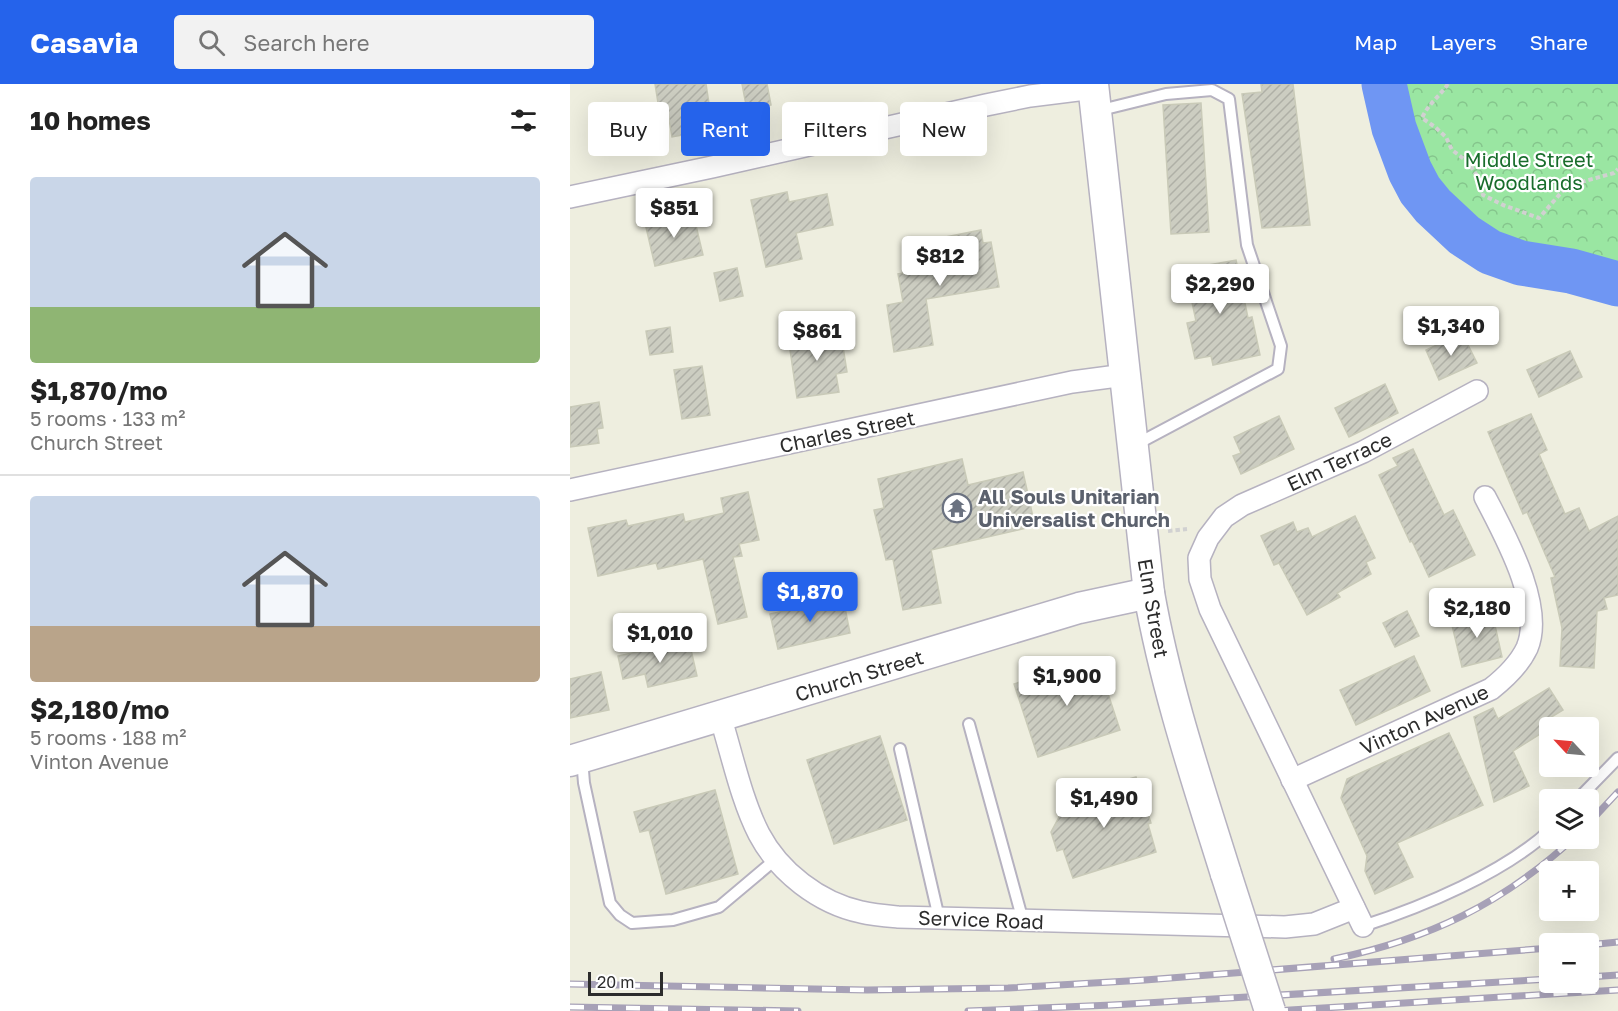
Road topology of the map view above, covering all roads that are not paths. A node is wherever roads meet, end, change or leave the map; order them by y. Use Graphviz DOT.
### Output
graph roads {
  1 [pos="1094,95"];
  2 [pos="570,196"];
  3 [pos="1125,375"];
  4 [pos="1477,391"];
  5 [pos="1133,447"];
  6 [pos="570,490"];
  7 [pos="1485,497"];
  8 [pos="1149,593"];
  9 [pos="720,716"];
  10 [pos="969,724"];
  11 [pos="900,749"];
  12 [pos="1618,758"];
  13 [pos="576,760"];
  14 [pos="1292,780"];
  15 [pos="1588,789"];
  16 [pos="1539,840"];
  17 [pos="776,859"];
  18 [pos="1358,917"];
  19 [pos="939,918"];
  20 [pos="1023,921"];
  21 [pos="1270,1011"];
  1 -- 2 [label="street"];
  1 -- 3 [label="main road, Elm Street"];
  1 -- 5 [label="lane"];
  3 -- 5 [label="main road, Elm Street"];
  3 -- 6 [label="street, Charles Street"];
  4 -- 14 [label="street, Elm Terrace"];
  5 -- 8 [label="main road, Elm Street"];
  7 -- 14 [label="street, Vinton Avenue"];
  8 -- 9 [label="main road, Church Street"];
  8 -- 21 [label="main road, Elm Street, bridge"];
  9 -- 13 [label="main road, Church Street"];
  9 -- 17 [label="street, Service Road"];
  10 -- 20 [label="lane"];
  11 -- 19 [label="lane"];
  12 -- 15 [label="lane"];
  13 -- 17 [label="lane"];
  14 -- 18 [label="street"];
  16 -- 18 [label="lane"];
  17 -- 19 [label="street, Service Road"];
  18 -- 20 [label="street, Service Road"];
  19 -- 20 [label="street, Service Road"];
}
